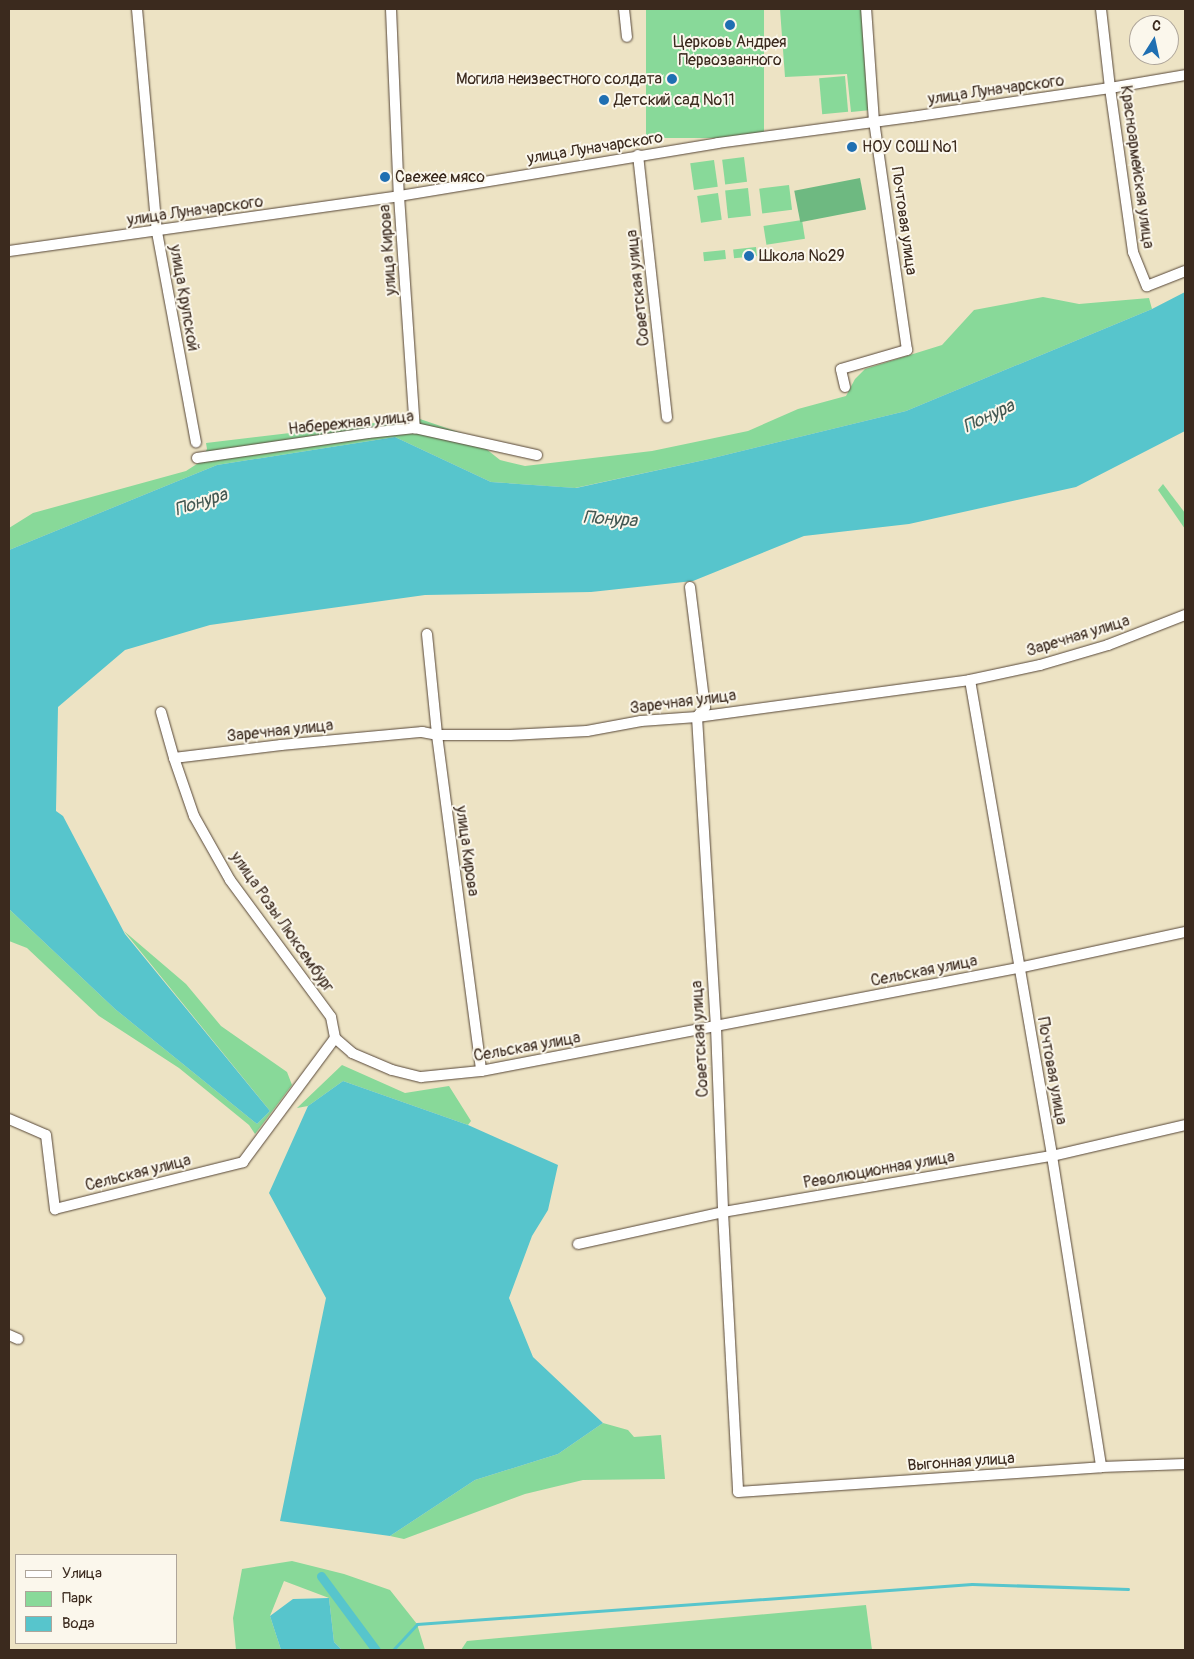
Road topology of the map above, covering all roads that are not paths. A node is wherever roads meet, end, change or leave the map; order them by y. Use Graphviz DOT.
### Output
graph roads {
  1 [pos="137,9"];
  2 [pos="391,9"];
  3 [pos="624,9"];
  4 [pos="866,9"];
  5 [pos="1102,9"];
  6 [pos="627,37"];
  7 [pos="1185,75"];
  8 [pos="1110,88"];
  9 [pos="874,122"];
  10 [pos="638,156"];
  11 [pos="399,196"];
  12 [pos="157,232"];
  13 [pos="9,251"];
  14 [pos="1185,271"];
  15 [pos="845,387"];
  16 [pos="668,417"];
  17 [pos="415,428"];
  18 [pos="196,442"];
  19 [pos="537,455"];
  20 [pos="197,458"];
  21 [pos="690,587"];
  22 [pos="1185,615"];
  23 [pos="426,634"];
  24 [pos="970,680"];
  25 [pos="161,712"];
  26 [pos="697,717"];
  27 [pos="437,736"];
  28 [pos="174,758"];
  29 [pos="1185,932"];
  30 [pos="1018,968"];
  31 [pos="716,1027"];
  32 [pos="335,1038"];
  33 [pos="482,1072"];
  34 [pos="9,1119"];
  35 [pos="1185,1125"];
  36 [pos="1052,1156"];
  37 [pos="723,1212"];
  38 [pos="578,1244"];
  39 [pos="1185,1464"];
  40 [pos="1101,1467"];
  41 [pos="738,1492"];
  1 -- 12 [label="street, улица Крупской"];
  2 -- 11 [label="street, улица Кирова"];
  3 -- 6 [label="street"];
  4 -- 9 [label="street, Почтовая улица"];
  5 -- 8 [label="street, Красноармейская улица"];
  7 -- 8 [label="street, улица Луначарского"];
  8 -- 9 [label="street, улица Луначарского"];
  8 -- 14 [label="street, Красноармейская улица"];
  9 -- 10 [label="street, улица Луначарского"];
  9 -- 15 [label="street, Почтовая улица"];
  10 -- 11 [label="street, улица Луначарского"];
  10 -- 16 [label="street, Советская улица"];
  11 -- 12 [label="street, улица Луначарского"];
  11 -- 17 [label="street, улица Кирова"];
  12 -- 13 [label="street, улица Луначарского"];
  12 -- 18 [label="street, улица Крупской"];
  17 -- 19 [label="street, Набережная улица"];
  17 -- 20 [label="street, Набережная улица"];
  21 -- 26 [label="street, Советская улица"];
  22 -- 24 [label="street, Заречная улица"];
  23 -- 27 [label="street, улица Кирова"];
  24 -- 26 [label="street, Заречная улица"];
  24 -- 30 [label="street, Почтовая улица"];
  25 -- 28 [label="street, улица Розы Люксембург"];
  26 -- 27 [label="street, Заречная улица"];
  26 -- 31 [label="street, Советская улица"];
  27 -- 28 [label="street, Заречная улица"];
  27 -- 33 [label="street, улица Кирова"];
  28 -- 32 [label="street, улица Розы Люксембург"];
  29 -- 30 [label="street, Сельская улица"];
  30 -- 31 [label="street, Сельская улица"];
  30 -- 36 [label="street, Почтовая улица"];
  31 -- 33 [label="street, Сельская улица"];
  31 -- 37 [label="street, Советская улица"];
  32 -- 33 [label="street, Сельская улица"];
  32 -- 34 [label="street, Сельская улица"];
  35 -- 36 [label="street, Революционная улица"];
  36 -- 37 [label="street, Революционная улица"];
  36 -- 40 [label="street, Почтовая улица"];
  37 -- 38 [label="street, Революционная улица"];
  37 -- 41 [label="street, Советская улица"];
  39 -- 40 [label="street, Выгонная улица"];
  40 -- 41 [label="street, Выгонная улица"];
}
